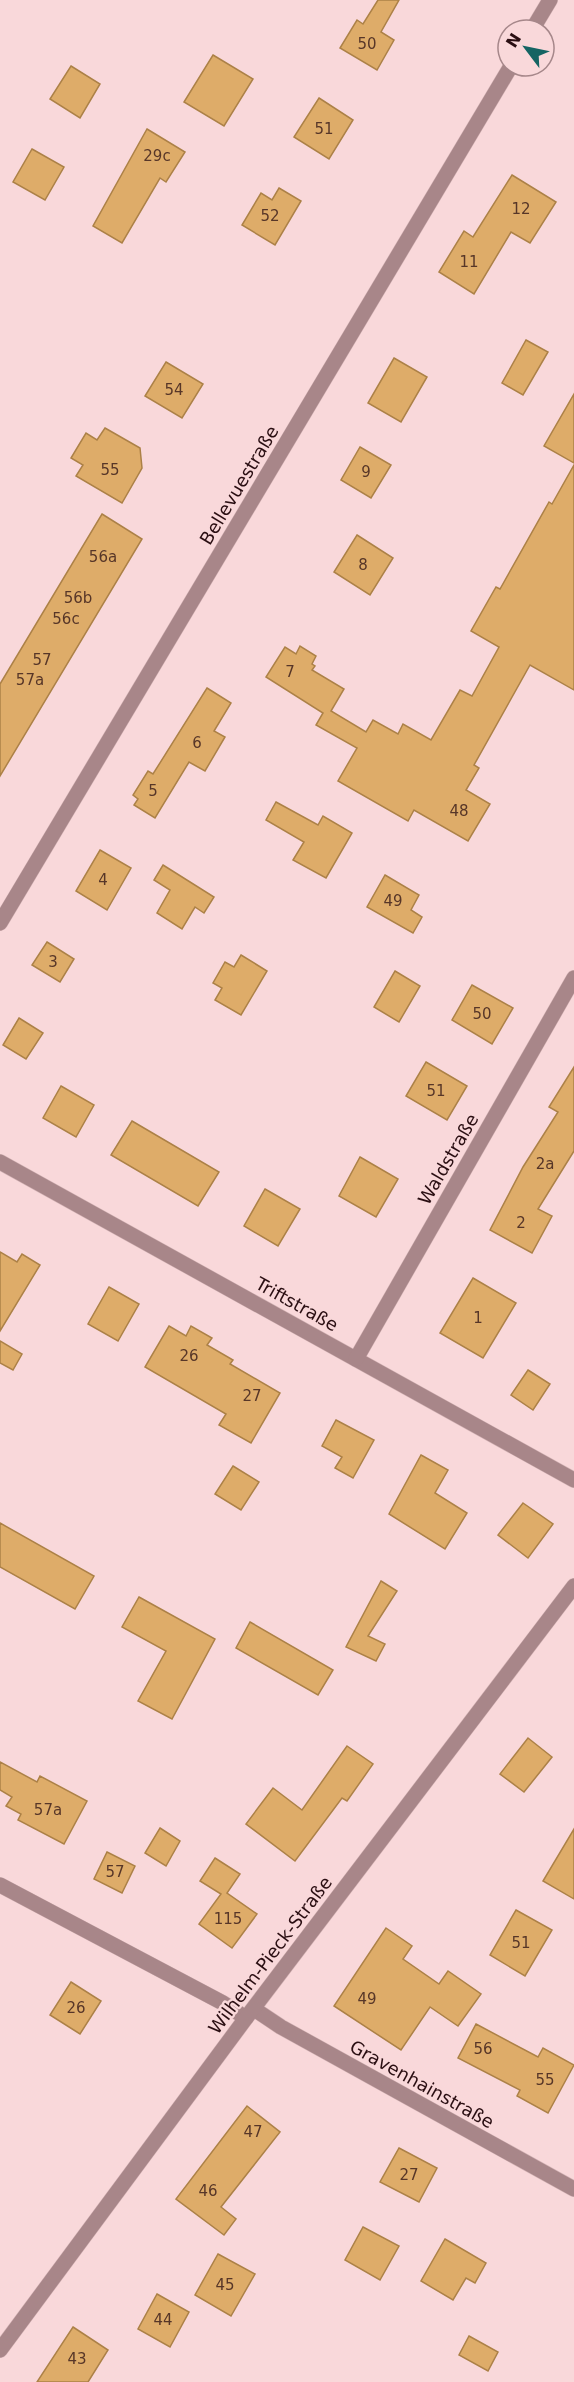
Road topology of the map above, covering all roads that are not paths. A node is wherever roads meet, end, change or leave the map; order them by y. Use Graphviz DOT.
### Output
graph roads {
  1 [pos="550,0"];
  2 [pos="539,18"];
  3 [pos="504,78"];
  4 [pos="0,923"];
  5 [pos="574,978"];
  6 [pos="0,1162"];
  7 [pos="356,1359"];
  8 [pos="574,1480"];
  9 [pos="574,1586"];
  10 [pos="0,1885"];
  11 [pos="250,2013"];
  12 [pos="574,2189"];
  13 [pos="0,2349"];
  1 -- 2 [label="street"];
  3 -- 4 [label="street, Bellevuestraße"];
  5 -- 7 [label="street, Waldstraße"];
  6 -- 7 [label="street, Triftstraße"];
  7 -- 8 [label="street, Triftstraße"];
  9 -- 11 [label="street, Wilhelm-Pieck-Straße"];
  10 -- 11 [label="street, Gravenhainstraße"];
  11 -- 12 [label="street, Gravenhainstraße"];
  11 -- 13 [label="street, Wilhelm-Pieck-Straße"];
}
